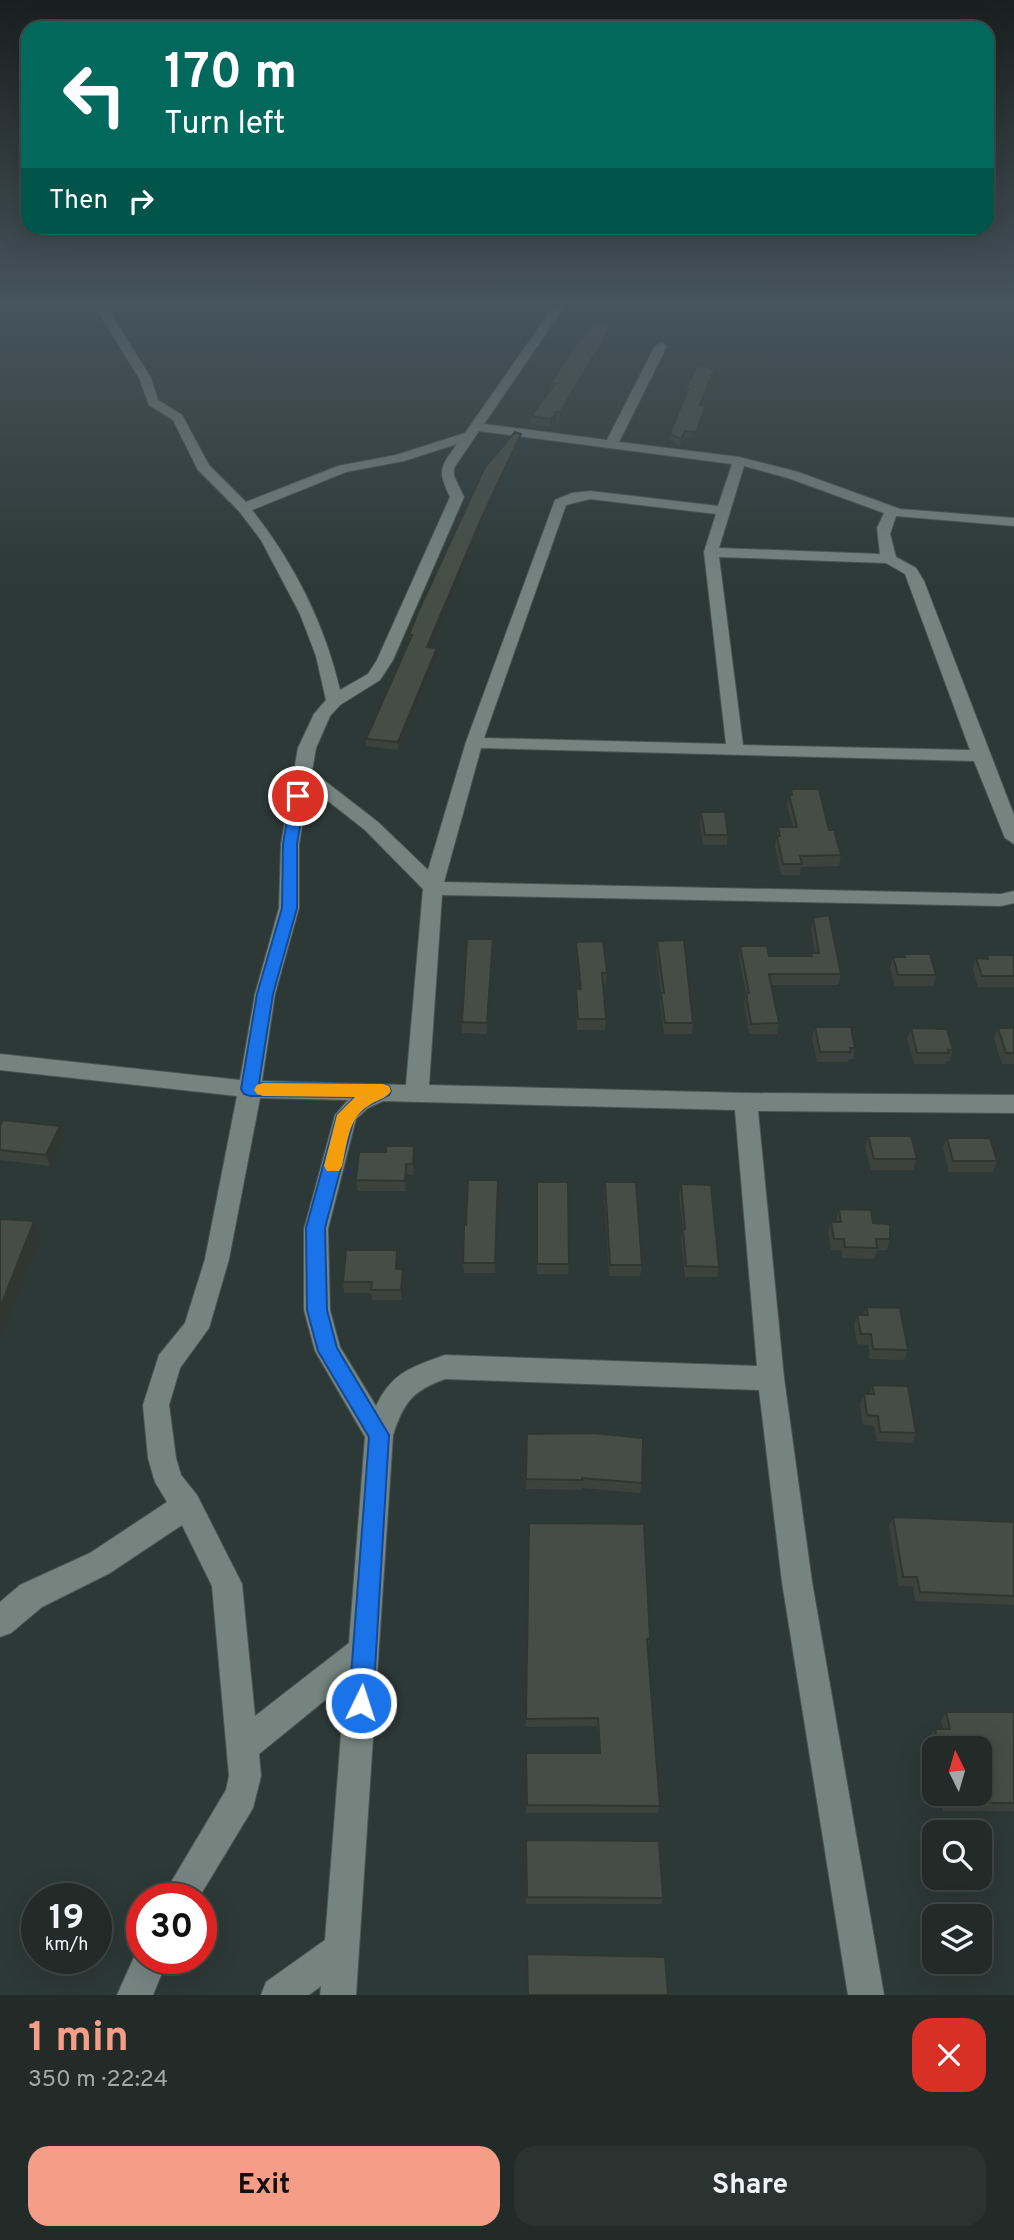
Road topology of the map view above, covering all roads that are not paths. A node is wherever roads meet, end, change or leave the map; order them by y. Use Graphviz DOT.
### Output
graph roads {
  1 [pos="151,396"];
  2 [pos="496,396"];
  3 [pos="636,396"];
  4 [pos="472,432"];
  5 [pos="611,445"];
  6 [pos="739,461"];
  7 [pos="244,508"];
  8 [pos="723,511"];
  9 [pos="892,511"];
  10 [pos="1014,522"];
  11 [pos="711,552"];
  12 [pos="889,559"];
  13 [pos="334,701"];
  14 [pos="476,743"];
  15 [pos="734,749"];
  16 [pos="981,756"];
  17 [pos="302,772"];
  18 [pos="1014,838"];
  19 [pos="433,888"];
  20 [pos="1014,897"];
  21 [pos="0,1062"];
  22 [pos="250,1089"];
  23 [pos="383,1091"];
  24 [pos="417,1091"];
  25 [pos="746,1101"];
  26 [pos="1014,1104"];
  27 [pos="771,1378"];
  28 [pos="379,1435"];
  29 [pos="187,1504"];
  30 [pos="0,1622"];
  31 [pos="365,1649"];
  32 [pos="242,1746"];
  33 [pos="188,1883"];
  34 [pos="343,1948"];
  35 [pos="144,1974"];
  36 [pos="135,1995"];
  37 [pos="279,1995"];
  38 [pos="338,1995"];
  39 [pos="866,1995"];
  1 -- 7 [label="street"];
  2 -- 4 [label="street"];
  3 -- 5 [label="street"];
  4 -- 5 [label="street"];
  4 -- 7 [label="street"];
  4 -- 13 [label="street"];
  5 -- 6 [label="street"];
  6 -- 8 [label="street"];
  6 -- 9 [label="street"];
  7 -- 13 [label="street"];
  8 -- 11 [label="street"];
  8 -- 14 [label="street"];
  9 -- 10 [label="street"];
  9 -- 12 [label="street"];
  11 -- 12 [label="street"];
  11 -- 15 [label="street"];
  12 -- 16 [label="street"];
  13 -- 17 [label="street"];
  14 -- 15 [label="street"];
  14 -- 19 [label="street"];
  15 -- 16 [label="street"];
  16 -- 18 [label="street"];
  17 -- 19 [label="street"];
  17 -- 22 [label="street"];
  19 -- 20 [label="street"];
  19 -- 24 [label="street"];
  21 -- 22 [label="street"];
  22 -- 23 [label="street"];
  22 -- 29 [label="street"];
  23 -- 24 [label="street"];
  23 -- 28 [label="street"];
  24 -- 25 [label="street"];
  25 -- 26 [label="street"];
  25 -- 27 [label="street"];
  27 -- 28 [label="street"];
  27 -- 39 [label="street"];
  28 -- 31 [label="street"];
  29 -- 30 [label="street"];
  29 -- 32 [label="street"];
  31 -- 32 [label="street"];
  31 -- 34 [label="street"];
  32 -- 33 [label="street"];
  34 -- 37 [label="street"];
  34 -- 38 [label="street"];
  35 -- 36 [label="street"];
}
